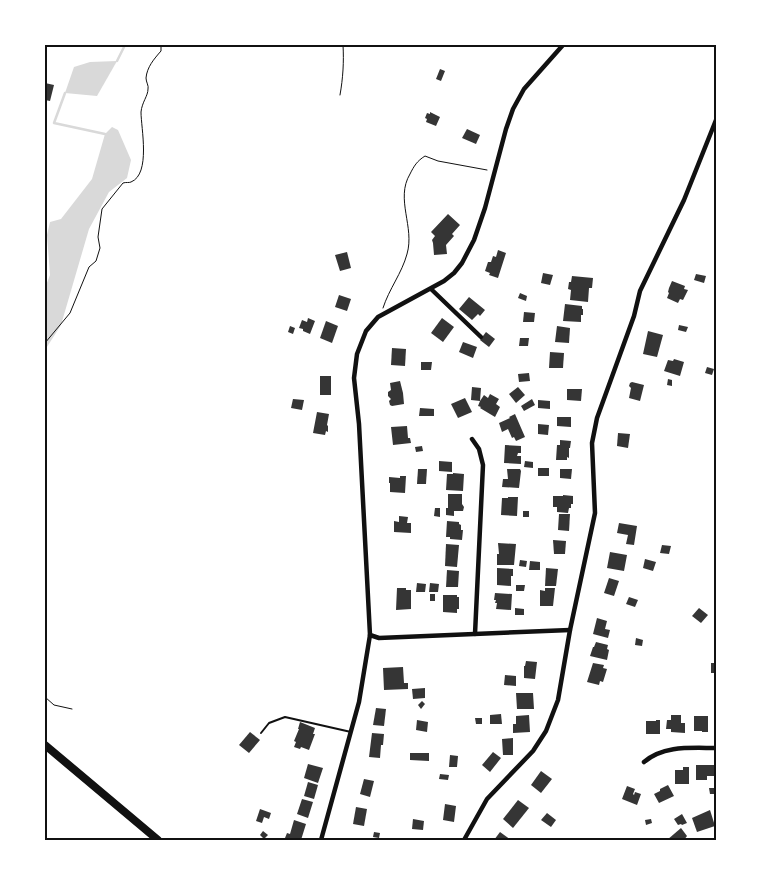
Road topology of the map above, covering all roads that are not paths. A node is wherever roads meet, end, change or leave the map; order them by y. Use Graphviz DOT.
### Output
graph roads {
  1 [pos="563,45"];
  2 [pos="716,120"];
  3 [pos="431,289"];
  4 [pos="481,337"];
  5 [pos="472,439"];
  6 [pos="570,630"];
  7 [pos="475,634"];
  8 [pos="370,635"];
  9 [pos="350,732"];
  10 [pos="260,733"];
  11 [pos="45,739"];
  12 [pos="45,745"];
  13 [pos="716,748"];
  14 [pos="63,760"];
  15 [pos="644,762"];
  16 [pos="158,840"];
  17 [pos="321,840"];
  18 [pos="464,840"];
  1 -- 3 [label="street"];
  2 -- 6 [label="street"];
  3 -- 4 [label="street"];
  3 -- 8 [label="street"];
  5 -- 7 [label="street"];
  6 -- 7 [label="street"];
  6 -- 18 [label="street"];
  7 -- 8 [label="street"];
  8 -- 9 [label="street"];
  9 -- 10 [label="lane"];
  9 -- 17 [label="street"];
  11 -- 14 [label="highway"];
  12 -- 14 [label="highway"];
  13 -- 15 [label="street"];
  14 -- 16 [label="highway"];
}
